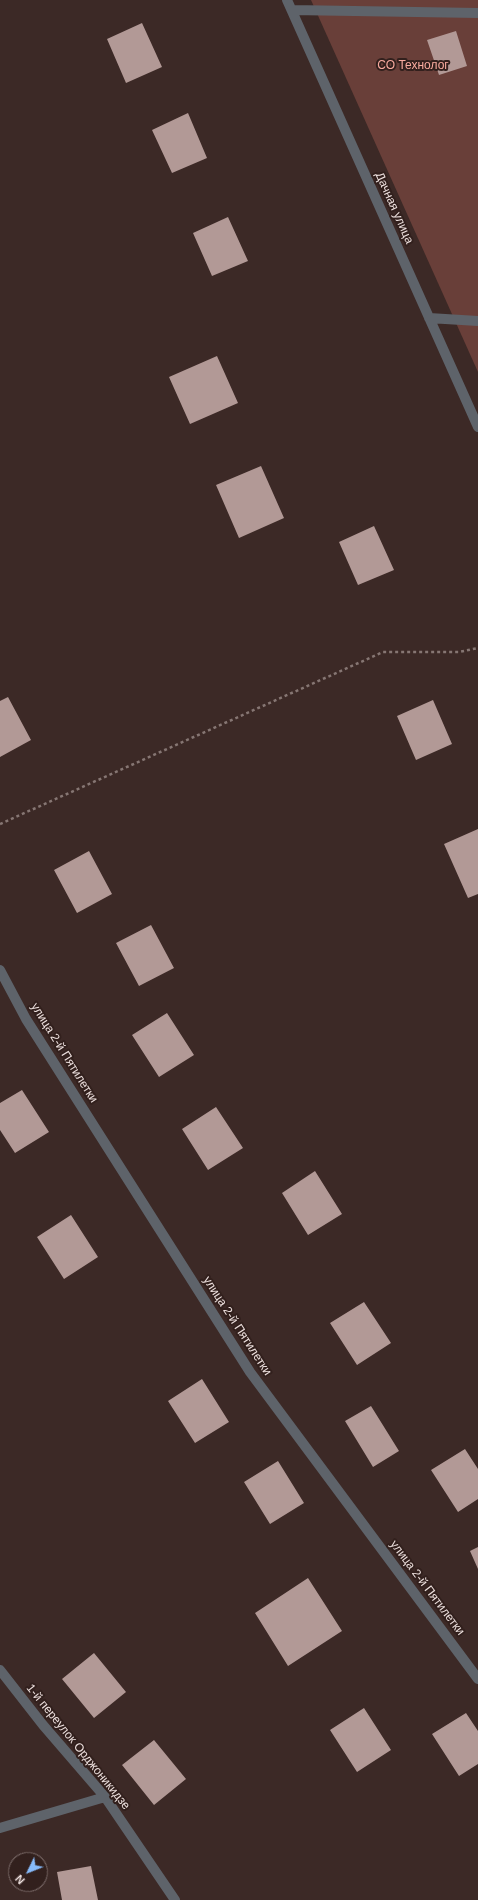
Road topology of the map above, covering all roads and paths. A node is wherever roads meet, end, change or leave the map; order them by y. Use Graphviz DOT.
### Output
graph roads {
  1 [pos="287,0"];
  2 [pos="292,10"];
  3 [pos="478,13"];
  4 [pos="429,318"];
  5 [pos="478,321"];
  6 [pos="478,427"];
  7 [pos="478,648"];
  8 [pos="0,824"];
  9 [pos="0,970"];
  10 [pos="0,1670"];
  11 [pos="478,1679"];
  12 [pos="105,1797"];
  13 [pos="0,1828"];
  14 [pos="176,1900"];
  1 -- 2 [label="street, Дачная улица"];
  2 -- 3 [label="street"];
  2 -- 4 [label="street, Дачная улица"];
  4 -- 5 [label="street"];
  4 -- 6 [label="street, Дачная улица"];
  7 -- 8 [label="path"];
  9 -- 11 [label="street, улица 2-й Пятилетки"];
  10 -- 12 [label="street, 1-й переулок Орджоникидзе"];
  12 -- 13 [label="street"];
  12 -- 14 [label="street, 1-й переулок Орджоникидзе"];
}
